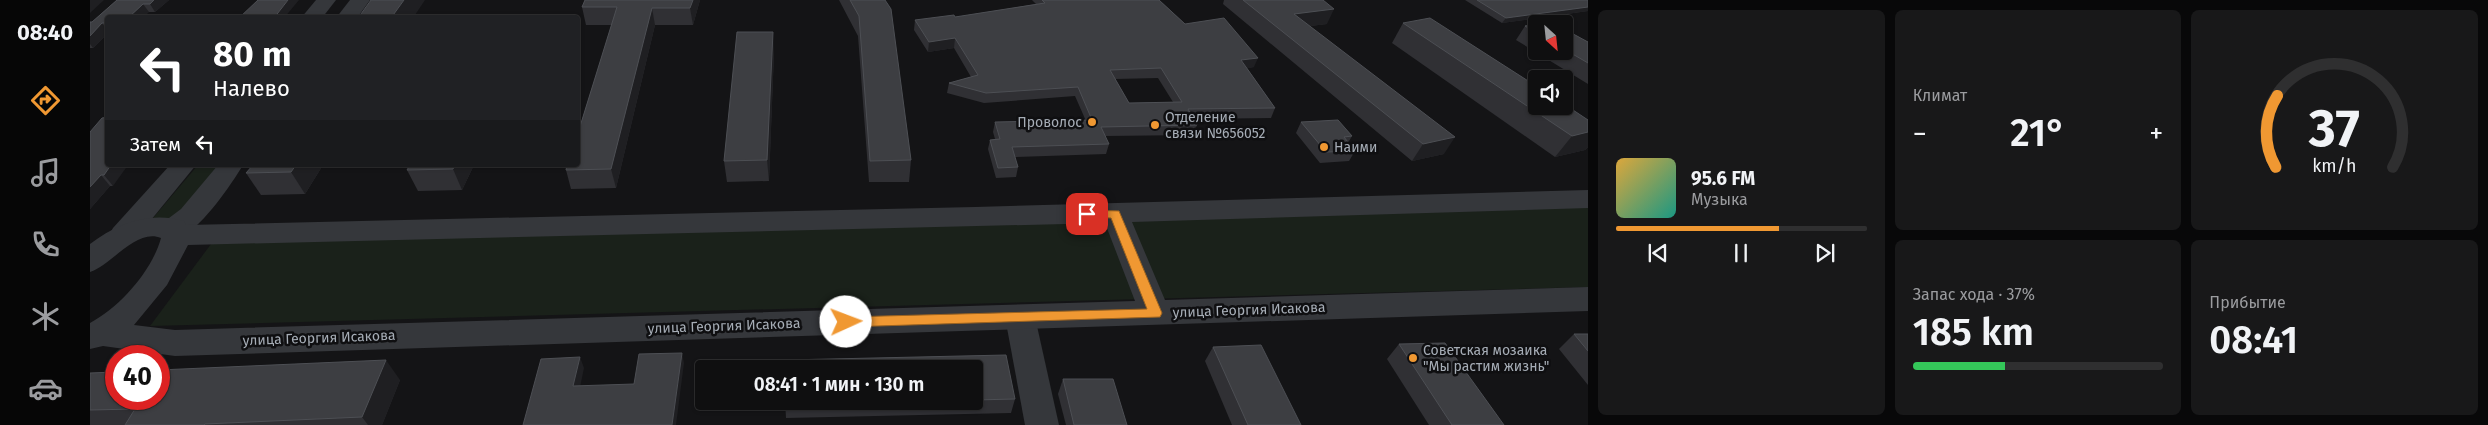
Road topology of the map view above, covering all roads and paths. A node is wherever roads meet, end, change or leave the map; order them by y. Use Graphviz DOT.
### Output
graph roads {
  1 [pos="326,0"];
  2 [pos="360,0"];
  3 [pos="314,15"];
  4 [pos="348,15"];
  5 [pos="182,167"];
  6 [pos="228,167"];
  7 [pos="1588,198"];
  8 [pos="1115,214"];
  9 [pos="175,231"];
  10 [pos="123,235"];
  11 [pos="90,261"];
  12 [pos="1588,299"];
  13 [pos="1155,313"];
  14 [pos="1020,317"];
  15 [pos="95,335"];
  16 [pos="1042,425"];
  1 -- 3 [label="street"];
  2 -- 4 [label="street"];
  5 -- 10 [label="street"];
  6 -- 9 [label="street"];
  7 -- 8 [label="street"];
  8 -- 9 [label="street"];
  8 -- 13 [label="street"];
  9 -- 10 [label="street"];
  9 -- 15 [label="street"];
  10 -- 11 [label="street"];
  12 -- 13 [label="street, улица Георгия Исакова"];
  13 -- 14 [label="street, улица Георгия Исакова"];
  14 -- 15 [label="street, улица Георгия Исакова"];
  14 -- 16 [label="street"];
}
